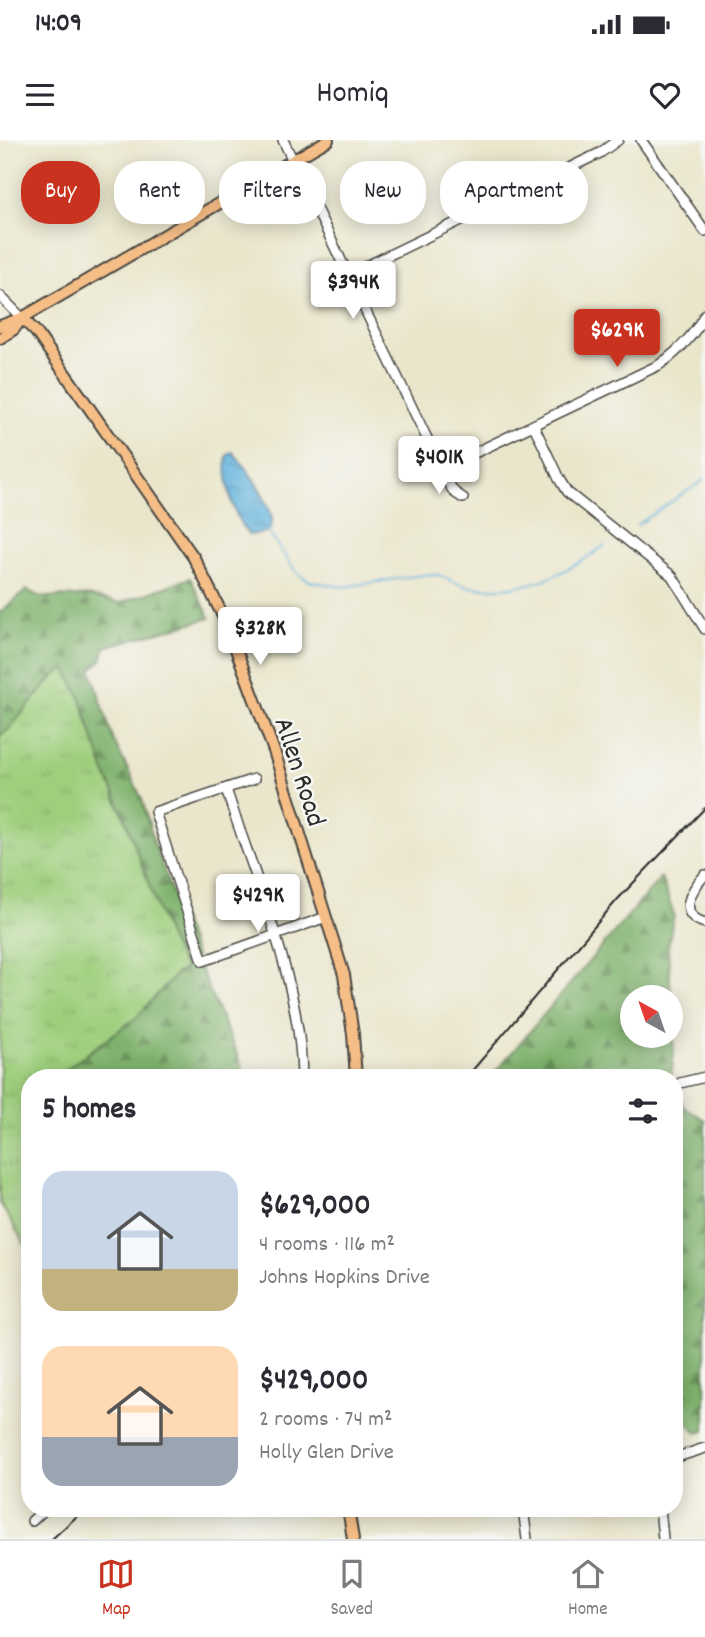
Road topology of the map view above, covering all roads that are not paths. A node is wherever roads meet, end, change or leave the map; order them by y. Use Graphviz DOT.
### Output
graph roads {
  1 [pos="283,140"];
  2 [pos="328,140"];
  3 [pos="618,140"];
  4 [pos="641,140"];
  5 [pos="292,159"];
  6 [pos="705,231"];
  7 [pos="348,275"];
  8 [pos="0,296"];
  9 [pos="705,314"];
  10 [pos="22,318"];
  11 [pos="0,326"];
  12 [pos="0,338"];
  13 [pos="534,426"];
  14 [pos="441,469"];
  15 [pos="463,498"];
  16 [pos="705,629"];
  17 [pos="254,779"];
  18 [pos="226,789"];
  19 [pos="705,876"];
  20 [pos="326,917"];
  21 [pos="705,923"];
  22 [pos="274,936"];
  23 [pos="302,1069"];
  24 [pos="355,1069"];
  25 [pos="705,1077"];
  26 [pos="683,1082"];
  27 [pos="705,1448"];
  28 [pos="683,1455"];
  29 [pos="37,1517"];
  30 [pos="349,1517"];
  31 [pos="524,1517"];
  32 [pos="661,1517"];
  33 [pos="32,1521"];
  34 [pos="353,1539"];
  35 [pos="527,1539"];
  36 [pos="663,1539"];
  1 -- 5 [label="street"];
  2 -- 5 [label="main road"];
  3 -- 7 [label="street"];
  4 -- 6 [label="street"];
  5 -- 7 [label="street"];
  5 -- 10 [label="main road"];
  7 -- 14 [label="street"];
  8 -- 10 [label="street, Allen Road"];
  9 -- 13 [label="street"];
  10 -- 11 [label="main road"];
  10 -- 12 [label="main road"];
  10 -- 20 [label="main road, Allen Road"];
  13 -- 14 [label="street"];
  13 -- 16 [label="street"];
  14 -- 15 [label="street"];
  17 -- 18 [label="street"];
  18 -- 22 [label="street"];
  18 -- 22 [label="street"];
  19 -- 21 [label="street"];
  20 -- 22 [label="street"];
  20 -- 24 [label="main road, Allen Road"];
  22 -- 23 [label="street"];
  25 -- 26 [label="street"];
  27 -- 28 [label="street"];
  29 -- 33 [label="street"];
  30 -- 34 [label="main road"];
  31 -- 35 [label="street"];
  32 -- 36 [label="street"];
}
